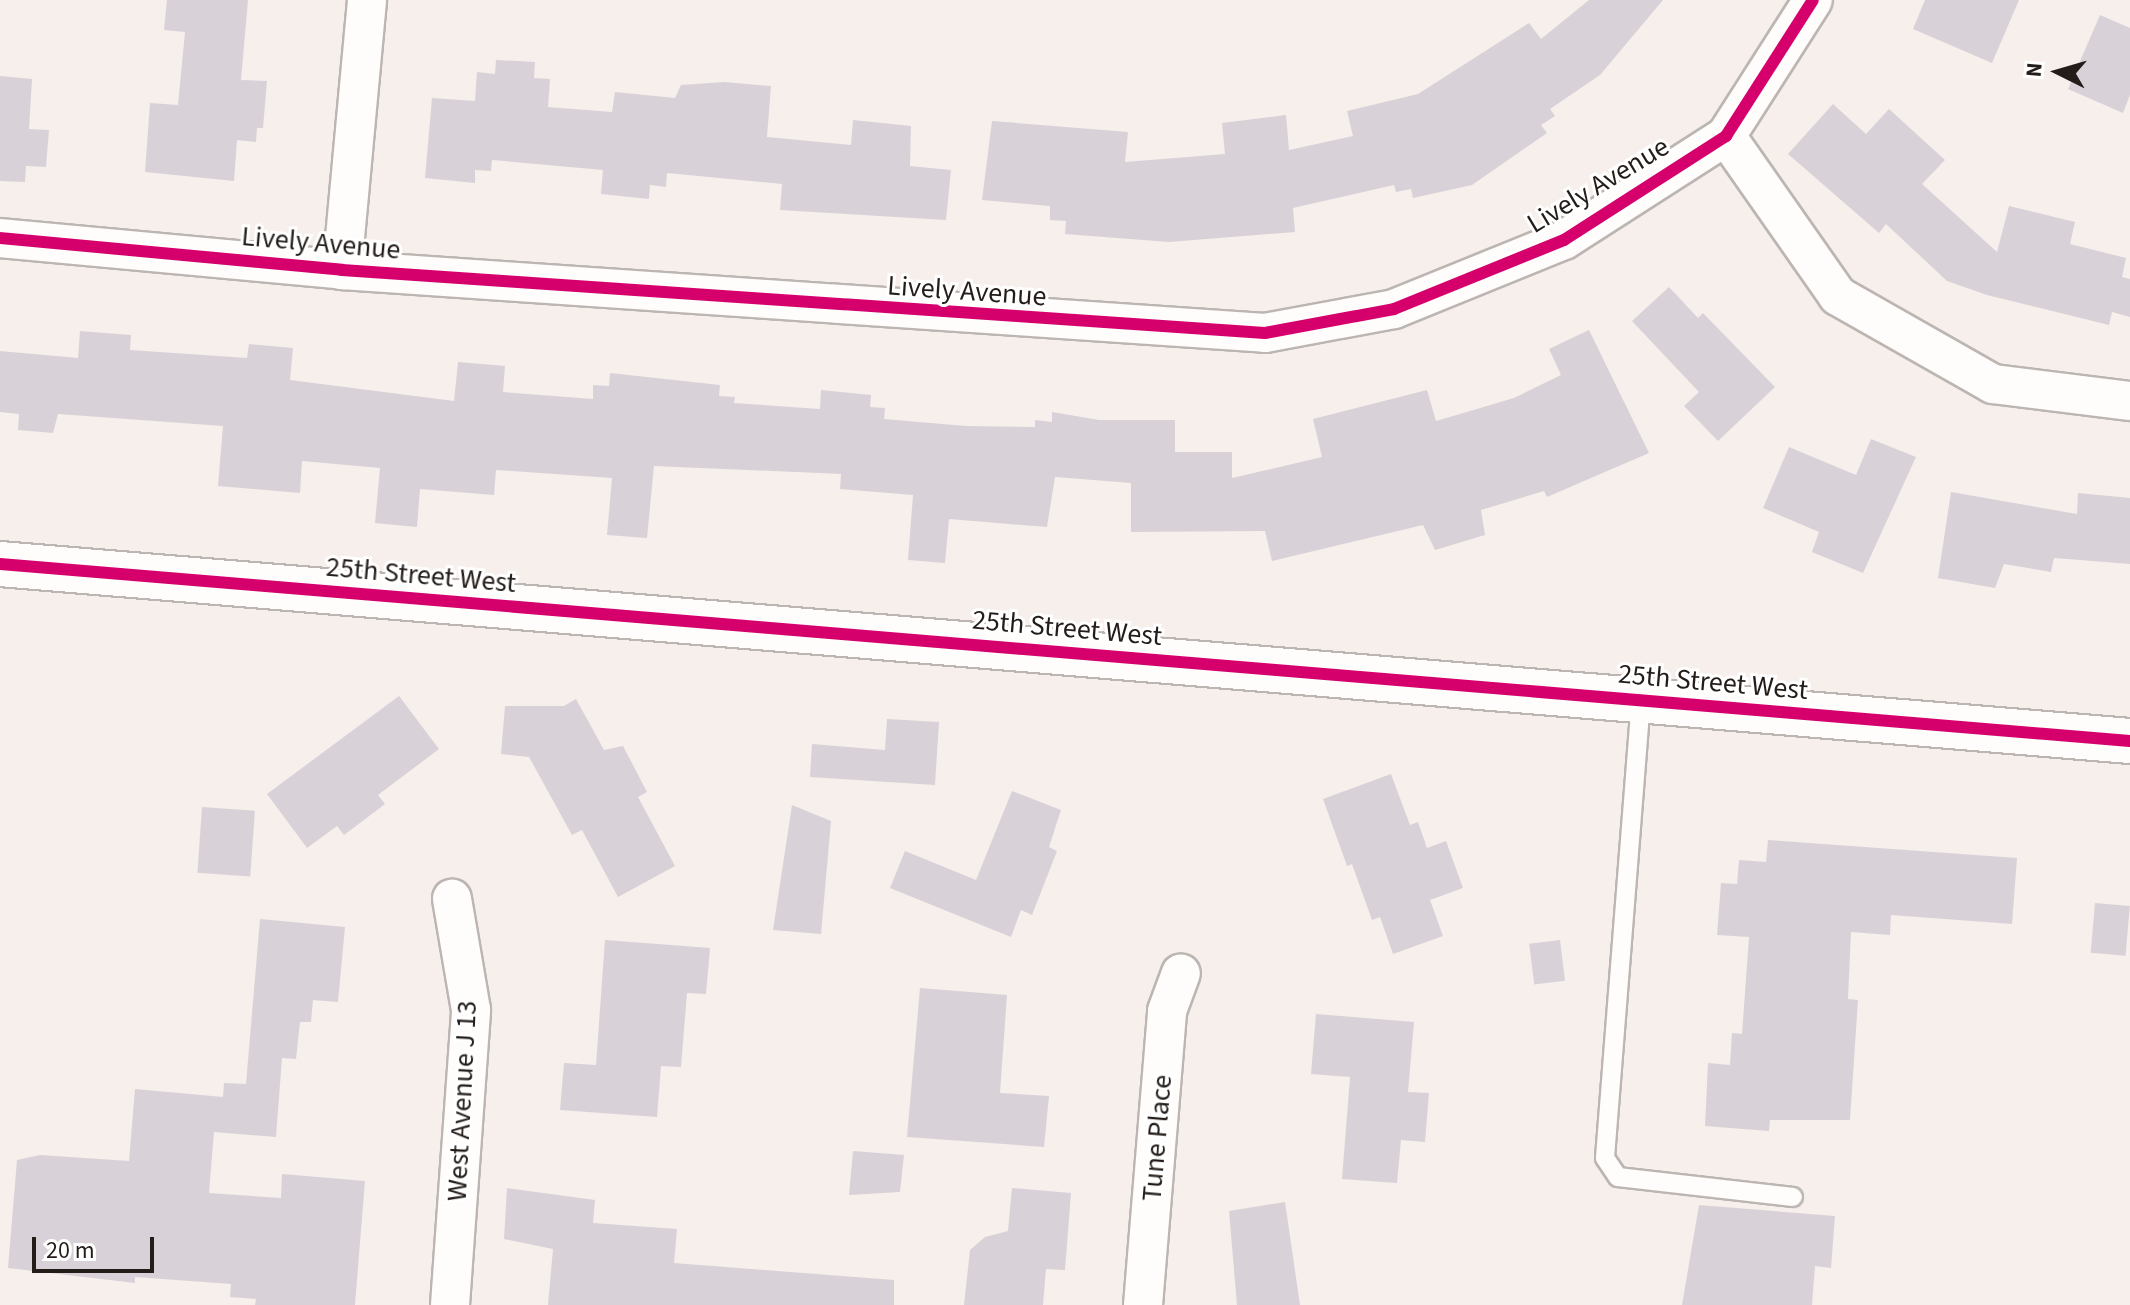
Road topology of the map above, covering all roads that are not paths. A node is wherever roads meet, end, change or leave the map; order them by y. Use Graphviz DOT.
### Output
graph roads {
  1 [pos="367,0"];
  2 [pos="1813,0"];
  3 [pos="1726,136"];
  4 [pos="0,238"];
  5 [pos="342,270"];
  6 [pos="2130,401"];
  7 [pos="0,564"];
  8 [pos="1641,700"];
  9 [pos="2130,741"];
  10 [pos="452,899"];
  11 [pos="1181,973"];
  12 [pos="1793,1197"];
  13 [pos="450,1305"];
  14 [pos="1143,1305"];
  1 -- 5 [label="street"];
  2 -- 3 [label="street, Lively Avenue"];
  3 -- 5 [label="street, Lively Avenue"];
  3 -- 6 [label="street"];
  4 -- 5 [label="street, Lively Avenue"];
  7 -- 8 [label="street, 25th Street West"];
  8 -- 9 [label="street, 25th Street West"];
  8 -- 12 [label="lane"];
  10 -- 13 [label="street, West Avenue J 13"];
  11 -- 14 [label="street, Tune Place"];
}
